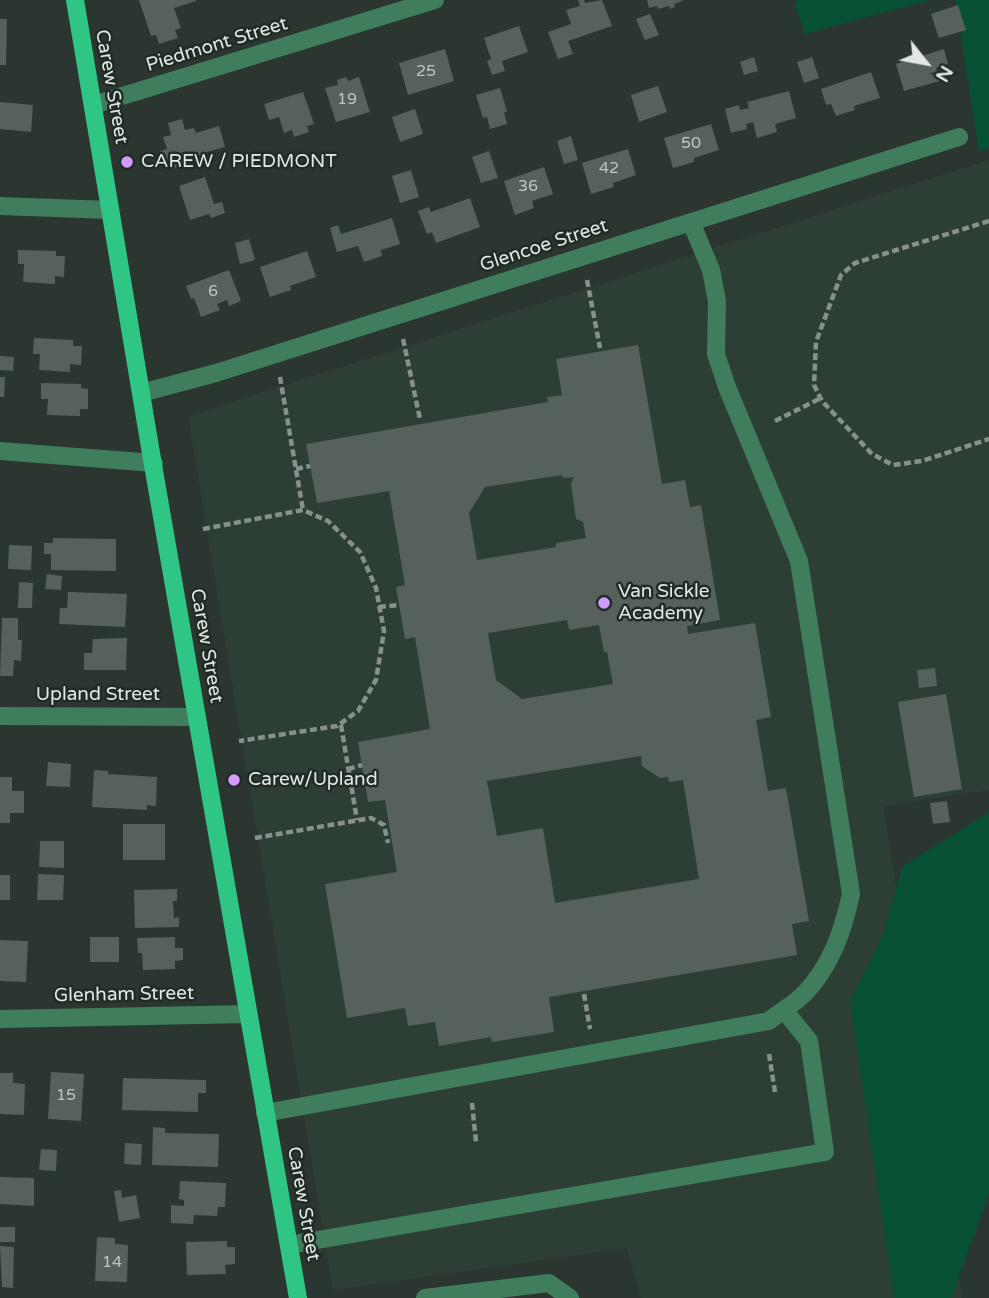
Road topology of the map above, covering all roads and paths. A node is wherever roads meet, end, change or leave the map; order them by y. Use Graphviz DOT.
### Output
graph roads {
  1 [pos="75,0"];
  2 [pos="435,0"];
  3 [pos="93,105"];
  4 [pos="959,137"];
  5 [pos="0,206"];
  6 [pos="110,210"];
  7 [pos="989,221"];
  8 [pos="691,222"];
  9 [pos="587,280"];
  10 [pos="402,339"];
  11 [pos="600,348"];
  12 [pos="280,377"];
  13 [pos="141,393"];
  14 [pos="821,398"];
  15 [pos="420,419"];
  16 [pos="775,421"];
  17 [pos="989,439"];
  18 [pos="0,451"];
  19 [pos="154,463"];
  20 [pos="310,466"];
  21 [pos="296,469"];
  22 [pos="303,510"];
  23 [pos="203,529"];
  24 [pos="399,605"];
  25 [pos="379,607"];
  26 [pos="0,716"];
  27 [pos="197,717"];
  28 [pos="341,724"];
  29 [pos="239,741"];
  30 [pos="362,765"];
  31 [pos="348,769"];
  32 [pos="357,820"];
  33 [pos="255,838"];
  34 [pos="388,842"];
  35 [pos="584,994"];
  36 [pos="784,1010"];
  37 [pos="248,1014"];
  38 [pos="0,1019"];
  39 [pos="590,1029"];
  40 [pos="769,1055"];
  41 [pos="775,1092"];
  42 [pos="472,1103"];
  43 [pos="265,1113"];
  44 [pos="476,1142"];
  45 [pos="289,1245"];
  46 [pos="298,1298"];
  47 [pos="425,1298"];
  48 [pos="570,1298"];
  1 -- 3 [label="main road, Carew Street"];
  2 -- 3 [label="street, Piedmont Street"];
  3 -- 6 [label="main road, Carew Street"];
  4 -- 8 [label="street, Glencoe Street"];
  5 -- 6 [label="street"];
  6 -- 13 [label="main road, Carew Street"];
  7 -- 14 [label="path"];
  8 -- 13 [label="street, Glencoe Street"];
  8 -- 36 [label="street"];
  9 -- 11 [label="path"];
  10 -- 15 [label="path"];
  12 -- 21 [label="path"];
  13 -- 19 [label="main road, Carew Street"];
  14 -- 16 [label="path"];
  14 -- 17 [label="path"];
  18 -- 19 [label="street"];
  19 -- 27 [label="main road, Carew Street"];
  20 -- 21 [label="path"];
  21 -- 22 [label="path"];
  22 -- 23 [label="path"];
  22 -- 25 [label="path"];
  24 -- 25 [label="path"];
  25 -- 28 [label="path"];
  26 -- 27 [label="street, Upland Street"];
  27 -- 37 [label="main road, Carew Street"];
  28 -- 29 [label="path"];
  28 -- 31 [label="path"];
  30 -- 31 [label="path"];
  31 -- 32 [label="path"];
  32 -- 33 [label="path"];
  32 -- 34 [label="path"];
  35 -- 39 [label="path"];
  36 -- 43 [label="street"];
  36 -- 45 [label="street"];
  37 -- 38 [label="street, Glenham Street"];
  37 -- 43 [label="main road, Carew Street"];
  40 -- 41 [label="path"];
  42 -- 44 [label="path"];
  43 -- 45 [label="main road, Carew Street"];
  45 -- 46 [label="main road, Carew Street"];
  47 -- 48 [label="street"];
}
